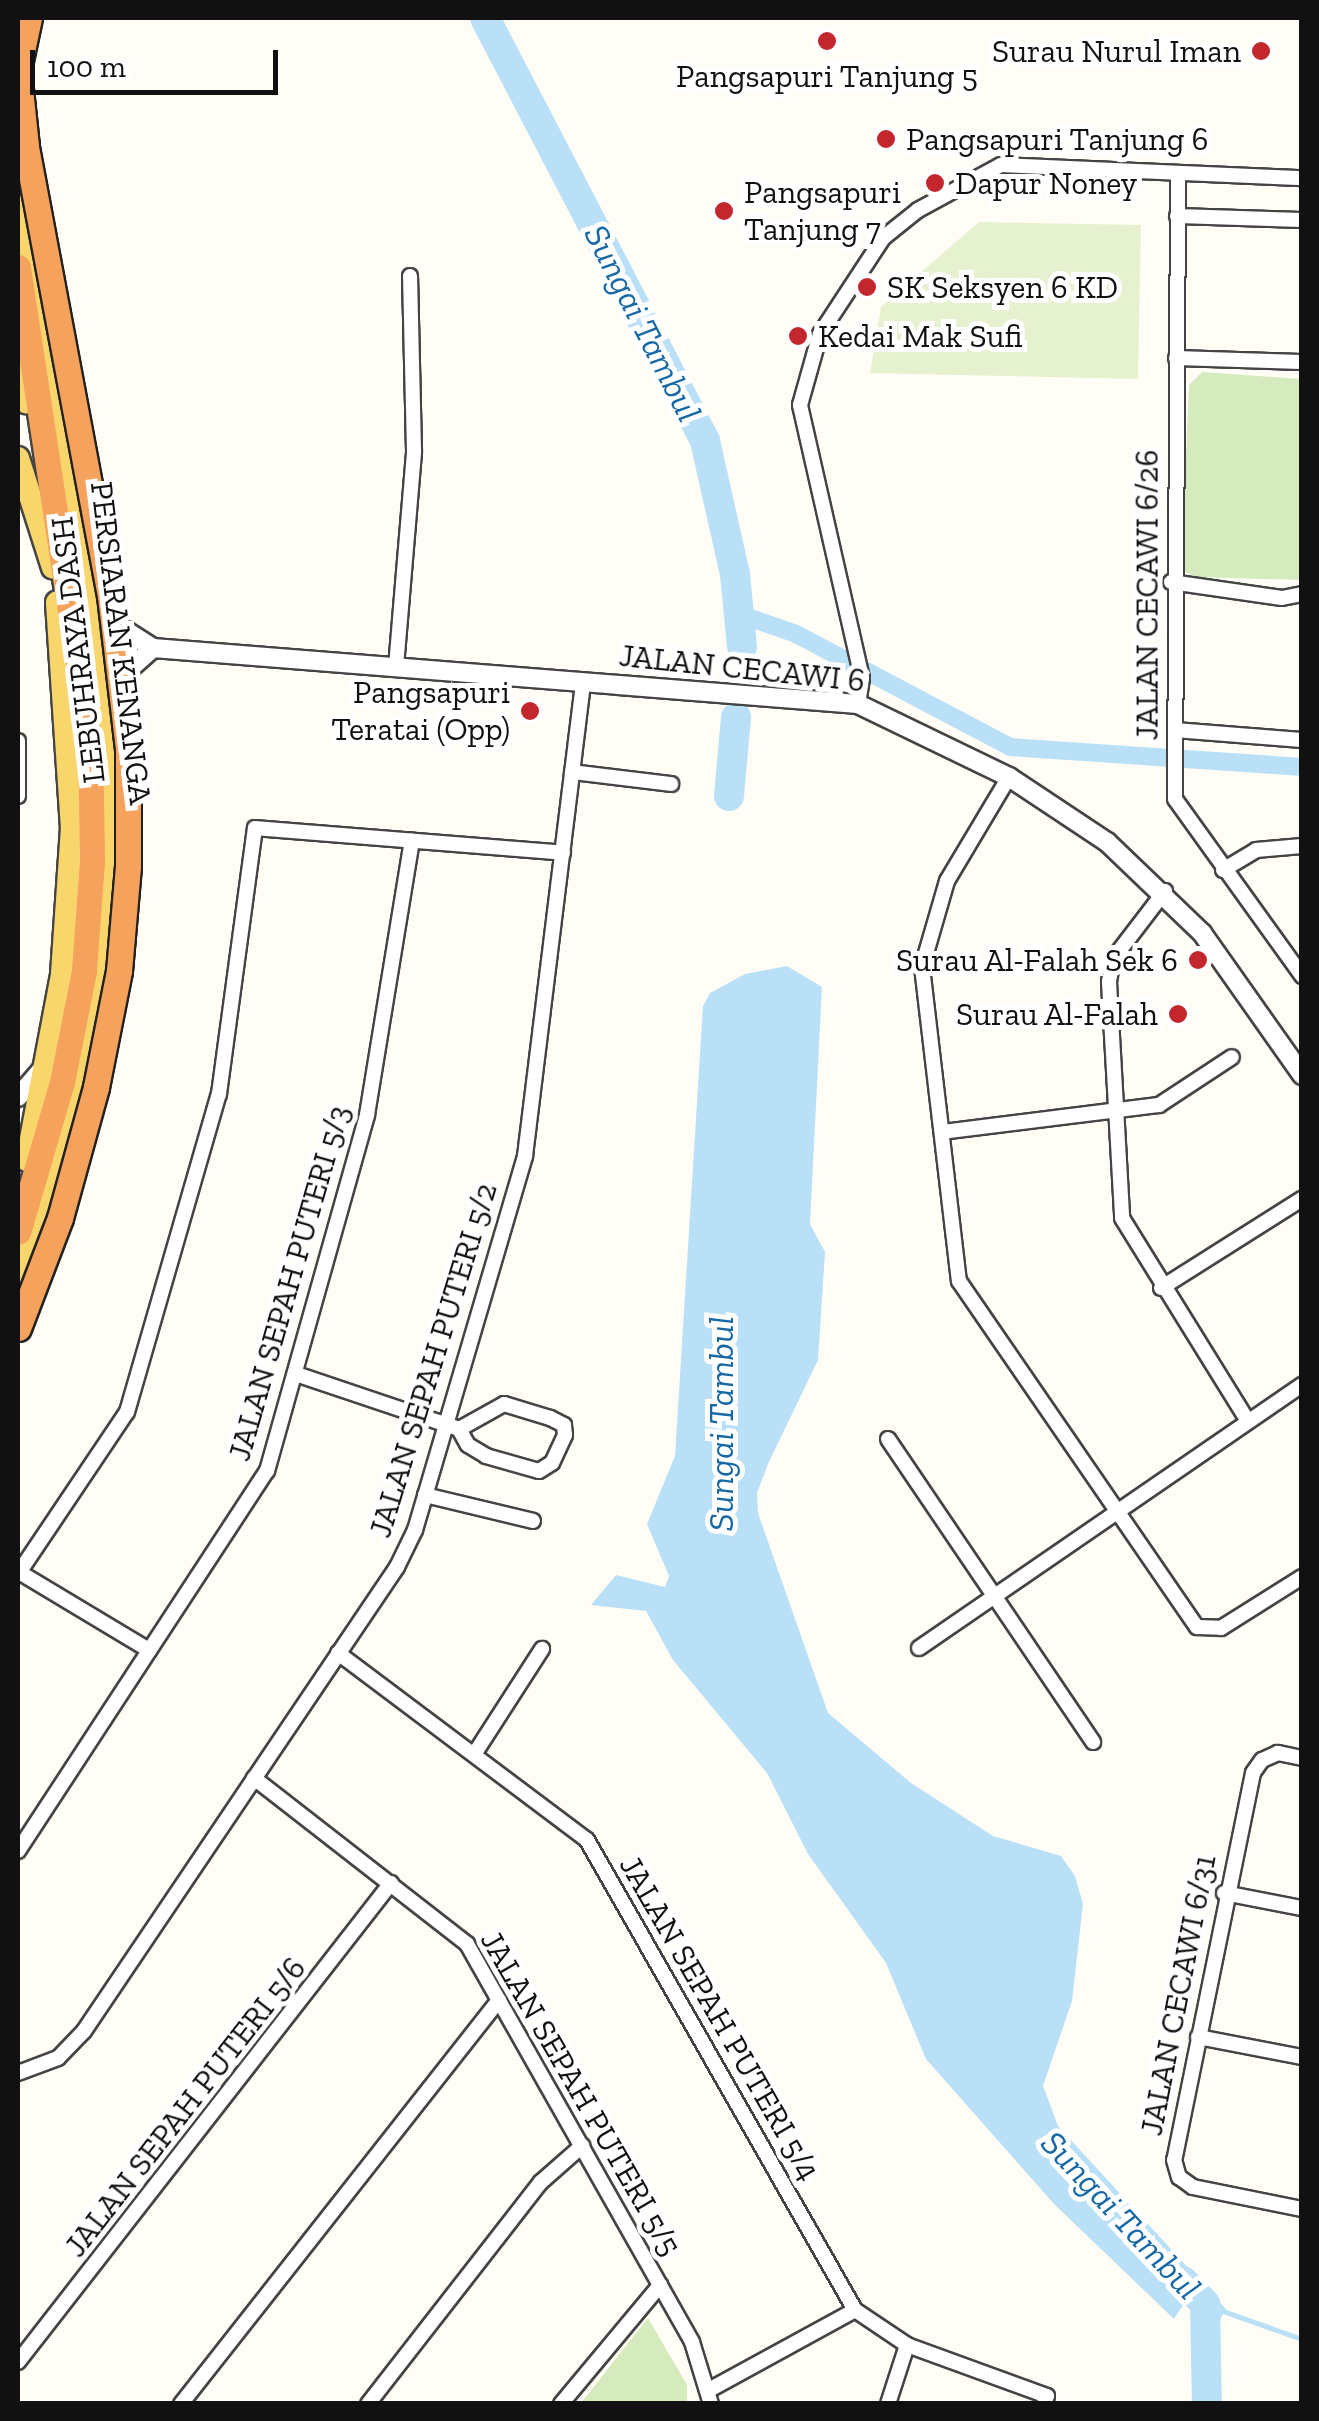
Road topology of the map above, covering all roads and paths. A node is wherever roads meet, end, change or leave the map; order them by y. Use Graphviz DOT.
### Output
graph roads {
  1 [pos="29,18"];
  2 [pos="1178,173"];
  3 [pos="1302,178"];
  4 [pos="18,189"];
  5 [pos="1177,216"];
  6 [pos="1302,220"];
  7 [pos="18,267"];
  8 [pos="410,276"];
  9 [pos="1176,358"];
  10 [pos="19,360"];
  11 [pos="1302,362"];
  12 [pos="18,458"];
  13 [pos="52,568"];
  14 [pos="1171,582"];
  15 [pos="85,591"];
  16 [pos="1302,594"];
  17 [pos="153,648"];
  18 [pos="396,667"];
  19 [pos="582,682"];
  20 [pos="858,704"];
  21 [pos="104,725"];
  22 [pos="1175,730"];
  23 [pos="1302,740"];
  24 [pos="18,741"];
  25 [pos="572,772"];
  26 [pos="1009,777"];
  27 [pos="671,784"];
  28 [pos="18,796"];
  29 [pos="412,841"];
  30 [pos="1302,846"];
  31 [pos="563,853"];
  32 [pos="1223,870"];
  33 [pos="1165,891"];
  34 [pos="1302,976"];
  35 [pos="50,1054"];
  36 [pos="1232,1057"];
  37 [pos="1302,1075"];
  38 [pos="18,1097"];
  39 [pos="1116,1114"];
  40 [pos="942,1132"];
  41 [pos="18,1192"];
  42 [pos="1302,1199"];
  43 [pos="18,1232"];
  44 [pos="18,1278"];
  45 [pos="1161,1288"];
  46 [pos="18,1328"];
  47 [pos="296,1374"];
  48 [pos="1302,1385"];
  49 [pos="1248,1422"];
  50 [pos="453,1427"];
  51 [pos="888,1439"];
  52 [pos="425,1494"];
  53 [pos="1114,1514"];
  54 [pos="533,1521"];
  55 [pos="18,1572"];
  56 [pos="1302,1577"];
  57 [pos="992,1598"];
  58 [pos="920,1648"];
  59 [pos="542,1649"];
  60 [pos="149,1650"];
  61 [pos="338,1653"];
  62 [pos="1093,1742"];
  63 [pos="475,1753"];
  64 [pos="1302,1758"];
  65 [pos="254,1778"];
  66 [pos="18,1851"];
  67 [pos="392,1883"];
  68 [pos="1224,1893"];
  69 [pos="1302,1908"];
  70 [pos="499,2000"];
  71 [pos="1198,2037"];
  72 [pos="1302,2057"];
  73 [pos="18,2073"];
  74 [pos="582,2146"];
  75 [pos="1302,2210"];
  76 [pos="660,2285"];
  77 [pos="854,2310"];
  78 [pos="907,2345"];
  79 [pos="18,2362"];
  80 [pos="710,2397"];
  81 [pos="1045,2400"];
  82 [pos="181,2404"];
  83 [pos="368,2404"];
  84 [pos="561,2404"];
  85 [pos="888,2404"];
  1 -- 46 [label="highway, LEBUHRAYA DASH, bridge"];
  2 -- 3 [label="street"];
  2 -- 5 [label="street, JALAN CECAWI 6/26"];
  2 -- 20 [label="street"];
  4 -- 15 [label="main road, PERSIARAN KENANGA"];
  5 -- 6 [label="street"];
  5 -- 9 [label="street, JALAN CECAWI 6/26"];
  7 -- 43 [label="highway, LEBUHRAYA DASH"];
  8 -- 18 [label="street"];
  9 -- 11 [label="street"];
  9 -- 14 [label="street, JALAN CECAWI 6/26"];
  10 -- 13 [label="main road, PERSIARAN KENANGA"];
  12 -- 13 [label="main road"];
  13 -- 35 [label="main road, PERSIARAN KENANGA"];
  14 -- 16 [label="street"];
  14 -- 22 [label="street, JALAN CECAWI 6/26"];
  15 -- 17 [label="street"];
  15 -- 21 [label="main road, PERSIARAN KENANGA"];
  17 -- 18 [label="street, JALAN CECAWI 6"];
  17 -- 21 [label="street"];
  18 -- 19 [label="street, JALAN CECAWI 6"];
  19 -- 20 [label="street, JALAN CECAWI 6"];
  19 -- 25 [label="street, JALAN SEPAH PUTERI 5/2"];
  20 -- 26 [label="street, JALAN CECAWI 6"];
  21 -- 44 [label="main road, PERSIARAN KENANGA"];
  22 -- 23 [label="street"];
  22 -- 32 [label="street, JALAN CECAWI 6/26"];
  24 -- 28 [label="street"];
  25 -- 27 [label="street"];
  25 -- 31 [label="street, JALAN SEPAH PUTERI 5/2"];
  26 -- 33 [label="street, JALAN CECAWI 6"];
  26 -- 40 [label="street"];
  29 -- 31 [label="street"];
  29 -- 47 [label="street, JALAN SEPAH PUTERI 5/3"];
  29 -- 55 [label="street"];
  30 -- 32 [label="street"];
  31 -- 50 [label="street, JALAN SEPAH PUTERI 5/2"];
  32 -- 34 [label="street, JALAN CECAWI 6/26"];
  33 -- 37 [label="street, JALAN CECAWI 6"];
  33 -- 39 [label="street"];
  35 -- 38 [label="street"];
  35 -- 41 [label="main road, PERSIARAN KENANGA"];
  36 -- 39 [label="street"];
  39 -- 40 [label="street"];
  39 -- 45 [label="street"];
  40 -- 53 [label="street"];
  42 -- 45 [label="street"];
  45 -- 49 [label="street"];
  47 -- 50 [label="street"];
  47 -- 60 [label="street, JALAN SEPAH PUTERI 5/3"];
  48 -- 49 [label="street"];
  49 -- 53 [label="street"];
  50 -- 50 [label="street"];
  50 -- 52 [label="street, JALAN SEPAH PUTERI 5/2"];
  51 -- 57 [label="street"];
  52 -- 54 [label="street"];
  52 -- 61 [label="street, JALAN SEPAH PUTERI 5/2"];
  53 -- 56 [label="street"];
  53 -- 57 [label="street"];
  55 -- 60 [label="street"];
  57 -- 58 [label="street"];
  57 -- 62 [label="street"];
  59 -- 63 [label="street"];
  60 -- 66 [label="street, JALAN SEPAH PUTERI 5/3"];
  61 -- 63 [label="street, JALAN SEPAH PUTERI 5/4"];
  61 -- 65 [label="street, JALAN SEPAH PUTERI 5/2"];
  63 -- 77 [label="street, JALAN SEPAH PUTERI 5/4"];
  64 -- 68 [label="street, JALAN CECAWI 6/31"];
  65 -- 67 [label="street, JALAN SEPAH PUTERI 5/5"];
  65 -- 73 [label="street, JALAN SEPAH PUTERI 5/2"];
  67 -- 70 [label="street, JALAN SEPAH PUTERI 5/5"];
  67 -- 79 [label="street, JALAN SEPAH PUTERI 5/6"];
  68 -- 69 [label="street"];
  68 -- 71 [label="street, JALAN CECAWI 6/31"];
  70 -- 74 [label="street, JALAN SEPAH PUTERI 5/5"];
  70 -- 82 [label="street"];
  71 -- 72 [label="street"];
  71 -- 75 [label="street, JALAN CECAWI 6/31"];
  74 -- 76 [label="street, JALAN SEPAH PUTERI 5/5"];
  74 -- 83 [label="street"];
  76 -- 80 [label="street, JALAN SEPAH PUTERI 5/5"];
  76 -- 84 [label="street"];
  77 -- 78 [label="street, JALAN SEPAH PUTERI 5/4"];
  77 -- 80 [label="street"];
  78 -- 81 [label="street, JALAN SEPAH PUTERI 5/4"];
  78 -- 85 [label="street"];
}
